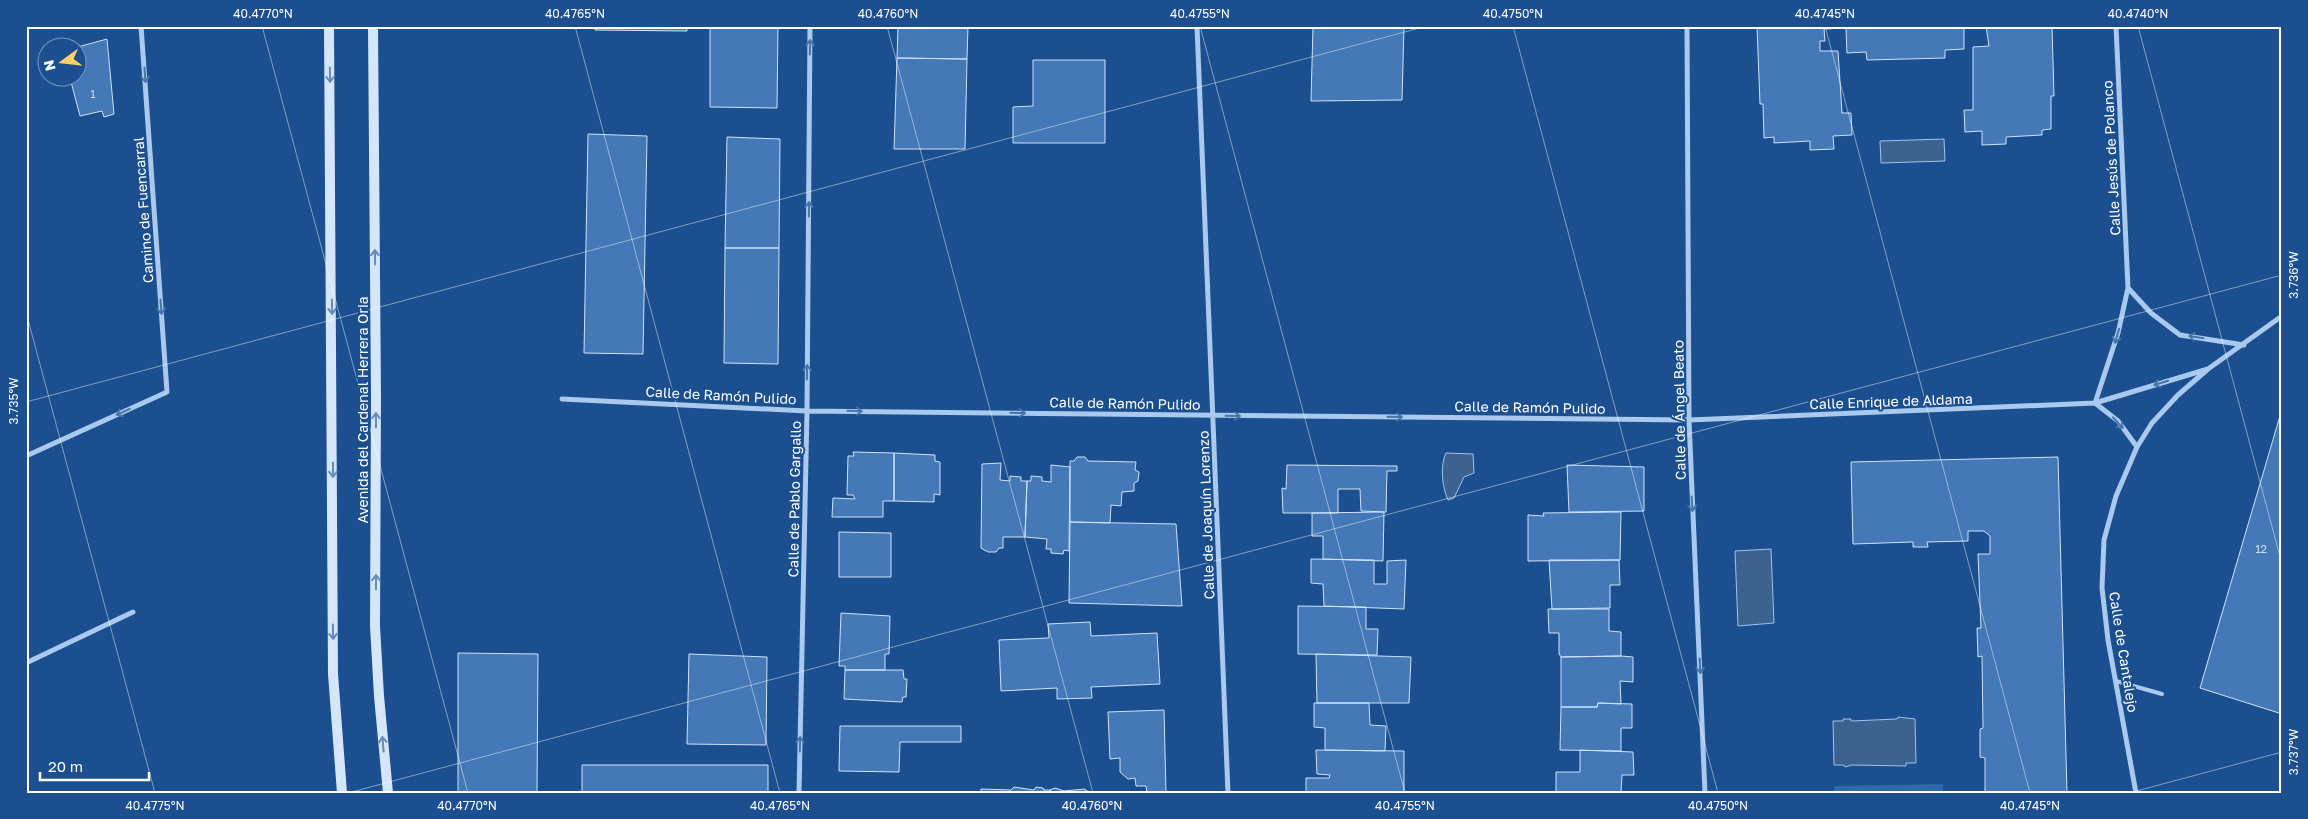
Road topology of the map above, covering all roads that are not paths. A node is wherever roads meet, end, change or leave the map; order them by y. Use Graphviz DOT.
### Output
graph roads {
  1 [pos="141,26"];
  2 [pos="329,26"];
  3 [pos="373,26"];
  4 [pos="810,26"];
  5 [pos="1197,26"];
  6 [pos="1686,26"];
  7 [pos="2116,26"];
  8 [pos="2128,288"];
  9 [pos="2282,316"];
  10 [pos="2244,345"];
  11 [pos="2208,369"];
  12 [pos="562,399"];
  13 [pos="2095,403"];
  14 [pos="807,411"];
  15 [pos="1213,416"];
  16 [pos="1689,420"];
  17 [pos="2137,447"];
  18 [pos="26,456"];
  19 [pos="133,612"];
  20 [pos="26,663"];
  21 [pos="2116,681"];
  22 [pos="2162,694"];
  23 [pos="342,793"];
  24 [pos="388,793"];
  25 [pos="799,793"];
  26 [pos="1228,793"];
  27 [pos="1705,793"];
  28 [pos="2136,793"];
  1 -- 18 [label="street, Camino de Fuencarral, one-way"];
  2 -- 23 [label="main road, Avenida del Cardenal Herrera Oria, one-way"];
  24 -- 3 [label="main road, Avenida del Cardenal Herrera Oria, one-way"];
  14 -- 4 [label="street, Calle de Pablo Gargallo, one-way"];
  5 -- 15 [label="street, Calle de Joaquín Lorenzo"];
  6 -- 16 [label="street, Calle de Ángel Beato"];
  7 -- 8 [label="street, Calle Jesús de Polanco"];
  10 -- 8 [label="street, one-way"];
  8 -- 13 [label="street, Calle Jesús de Polanco, one-way"];
  9 -- 10 [label="street, Calle de Cantalejo"];
  10 -- 11 [label="street, Calle de Cantalejo"];
  11 -- 13 [label="street, Calle Enrique de Aldama, one-way"];
  11 -- 17 [label="street, Calle de Cantalejo"];
  12 -- 14 [label="street, Calle de Ramón Pulido"];
  13 -- 16 [label="street, Calle Enrique de Aldama"];
  13 -- 17 [label="street, one-way"];
  14 -- 15 [label="street, Calle de Ramón Pulido, one-way"];
  25 -- 14 [label="street, Calle de Pablo Gargallo, one-way"];
  15 -- 16 [label="street, Calle de Ramón Pulido, one-way"];
  15 -- 26 [label="street, Calle de Joaquín Lorenzo"];
  16 -- 27 [label="street, Calle de Ángel Beato, one-way"];
  17 -- 21 [label="street, Calle de Cantalejo"];
  19 -- 20 [label="street"];
  21 -- 22 [label="lane"];
  21 -- 28 [label="street, Calle de Cantalejo"];
}
